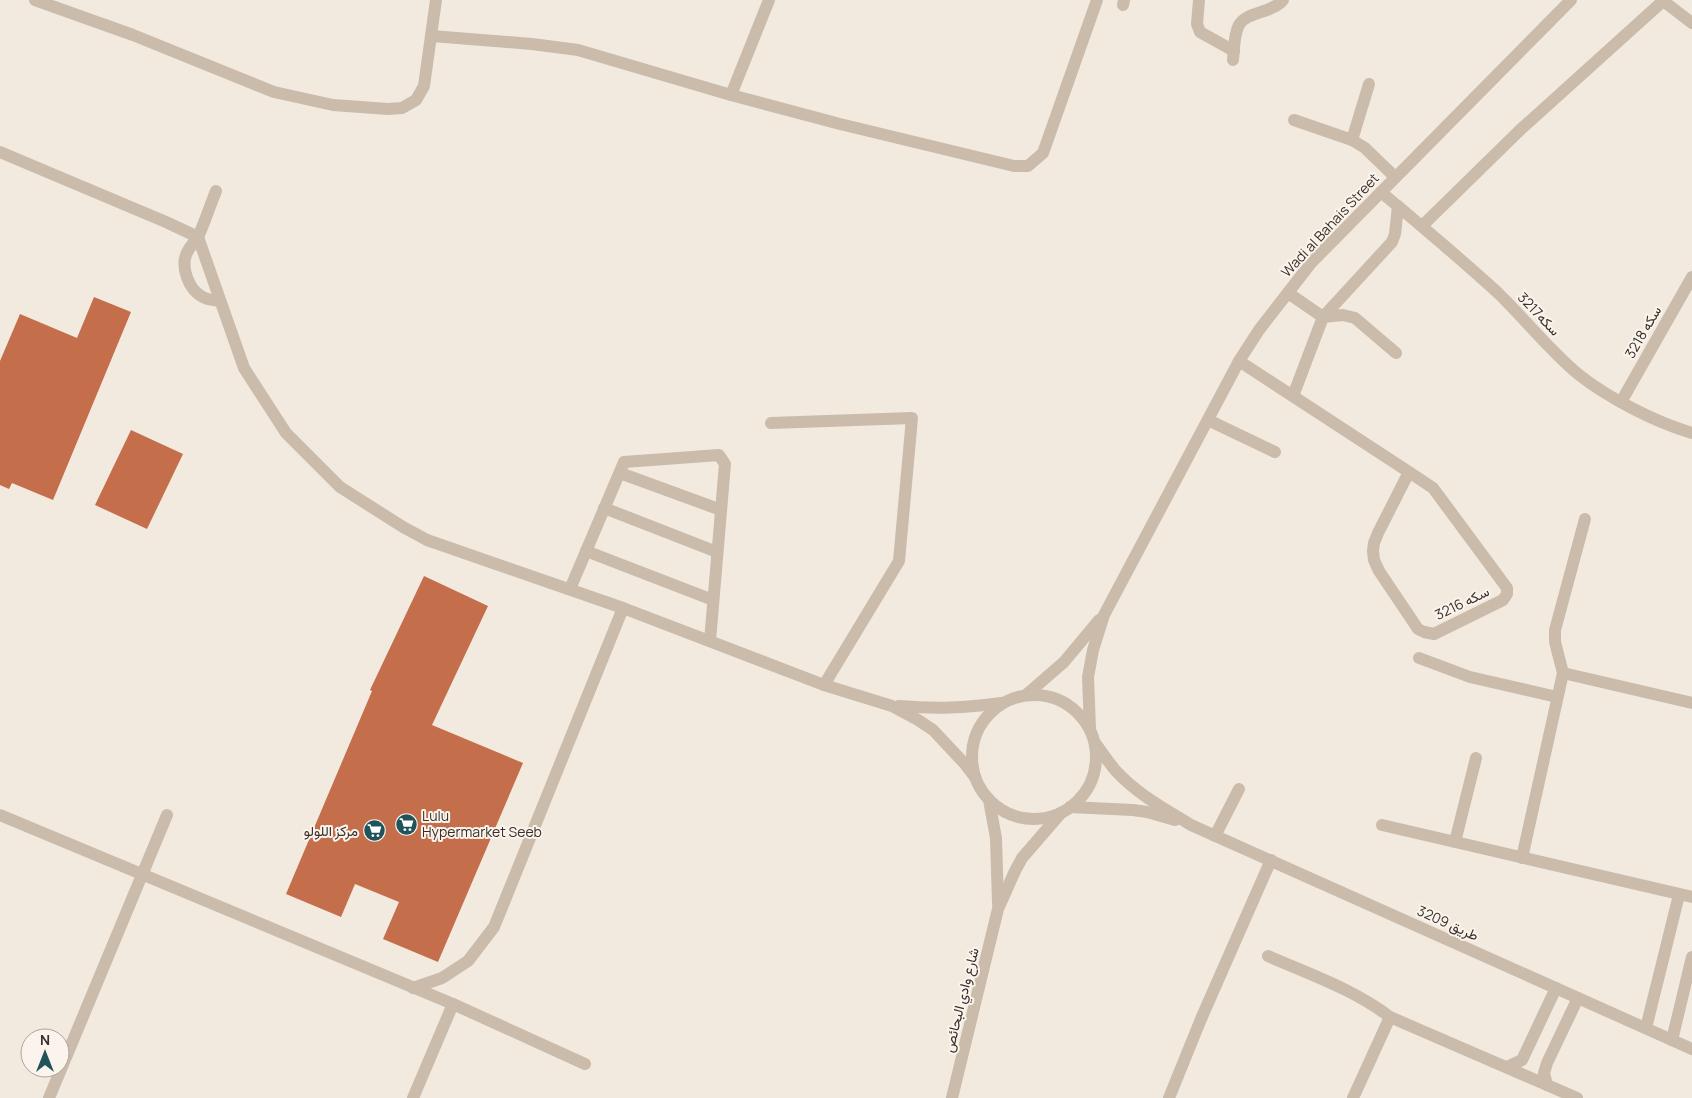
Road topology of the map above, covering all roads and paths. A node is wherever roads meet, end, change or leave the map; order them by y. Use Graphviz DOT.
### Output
graph roads {
  1 [pos="36,0"];
  2 [pos="436,0"];
  3 [pos="769,0"];
  4 [pos="1097,0"];
  5 [pos="1199,0"];
  6 [pos="1283,0"];
  7 [pos="1663,0"];
  8 [pos="1564,2"];
  9 [pos="1692,23"];
  10 [pos="432,36"];
  11 [pos="1370,84"];
  12 [pos="731,95"];
  13 [pos="1294,120"];
  14 [pos="1352,140"];
  15 [pos="0,152"];
  16 [pos="1395,177"];
  17 [pos="216,191"];
  18 [pos="1381,192"];
  19 [pos="1398,206"];
  20 [pos="1422,226"];
  21 [pos="198,237"];
  22 [pos="1691,280"];
  23 [pos="1288,293"];
  24 [pos="220,301"];
  25 [pos="1323,317"];
  26 [pos="1396,353"];
  27 [pos="1239,361"];
  28 [pos="1293,396"];
  29 [pos="1621,402"];
  30 [pos="1208,420"];
  31 [pos="771,423"];
  32 [pos="1692,433"];
  33 [pos="1275,452"];
  34 [pos="1409,472"];
  35 [pos="620,473"];
  36 [pos="604,508"];
  37 [pos="721,510"];
  38 [pos="1585,519"];
  39 [pos="586,552"];
  40 [pos="718,552"];
  41 [pos="570,589"];
  42 [pos="713,600"];
  43 [pos="623,608"];
  44 [pos="1104,615"];
  45 [pos="710,641"];
  46 [pos="1419,658"];
  47 [pos="1563,673"];
  48 [pos="824,684"];
  49 [pos="1026,695"];
  50 [pos="1558,697"];
  51 [pos="1003,702"];
  52 [pos="1692,703"];
  53 [pos="892,706"];
  54 [pos="1090,729"];
  55 [pos="1095,743"];
  56 [pos="1476,758"];
  57 [pos="975,778"];
  58 [pos="1239,789"];
  59 [pos="989,800"];
  60 [pos="1066,810"];
  61 [pos="0,815"];
  62 [pos="167,816"];
  63 [pos="1191,825"];
  64 [pos="1382,825"];
  65 [pos="1215,836"];
  66 [pos="1455,842"];
  67 [pos="1522,858"];
  68 [pos="1271,860"];
  69 [pos="141,875"];
  70 [pos="1686,896"];
  71 [pos="998,909"];
  72 [pos="1268,956"];
  73 [pos="1692,957"];
  74 [pos="413,988"];
  75 [pos="1556,988"];
  76 [pos="1578,998"];
  77 [pos="453,1004"];
  78 [pos="1390,1017"];
  79 [pos="1646,1028"];
  80 [pos="1672,1040"];
  81 [pos="1692,1049"];
  82 [pos="585,1064"];
  83 [pos="1507,1067"];
  84 [pos="1547,1085"];
  85 [pos="49,1098"];
  86 [pos="413,1098"];
  87 [pos="952,1098"];
  88 [pos="1169,1098"];
  89 [pos="1353,1098"];
  90 [pos="1578,1098"];
  1 -- 10 [label="street"];
  2 -- 10 [label="street"];
  3 -- 12 [label="street"];
  4 -- 12 [label="street"];
  5 -- 6 [label="street"];
  7 -- 9 [label="street"];
  7 -- 20 [label="street"];
  8 -- 16 [label="street, Wadi al Bahais Street"];
  10 -- 12 [label="street"];
  11 -- 14 [label="street"];
  13 -- 14 [label="street"];
  14 -- 16 [label="street"];
  15 -- 21 [label="street"];
  16 -- 18 [label="street, Wadi al Bahais Street"];
  17 -- 21 [label="street"];
  18 -- 19 [label="street, سكه3217"];
  18 -- 23 [label="street, Wadi al Bahais Street"];
  19 -- 20 [label="street, سكه3217"];
  19 -- 25 [label="street"];
  20 -- 29 [label="street, سكه3217"];
  21 -- 24 [label="street"];
  21 -- 24 [label="street"];
  22 -- 29 [label="street, سكه 3218"];
  23 -- 25 [label="street"];
  23 -- 27 [label="street, Wadi al Bahais Street"];
  24 -- 41 [label="street"];
  25 -- 26 [label="street"];
  25 -- 28 [label="street"];
  27 -- 28 [label="street, سكه 3216"];
  27 -- 30 [label="street, Wadi al Bahais Street"];
  28 -- 34 [label="street, سكه 3216"];
  29 -- 32 [label="street, سكه3217"];
  30 -- 33 [label="street"];
  30 -- 44 [label="street, Wadi al Bahais Street"];
  31 -- 48 [label="street"];
  34 -- 34 [label="street, سكه 3216"];
  35 -- 36 [label="street"];
  35 -- 37 [label="street"];
  35 -- 37 [label="street"];
  36 -- 39 [label="street"];
  36 -- 40 [label="street"];
  37 -- 40 [label="street"];
  38 -- 47 [label="street"];
  39 -- 41 [label="street"];
  39 -- 42 [label="street"];
  40 -- 42 [label="street"];
  41 -- 43 [label="street"];
  42 -- 45 [label="street"];
  43 -- 45 [label="street"];
  43 -- 74 [label="street"];
  44 -- 49 [label="street, Wadi al Bahais Street"];
  44 -- 54 [label="street, Wadi al Bahais Street"];
  45 -- 48 [label="street"];
  46 -- 50 [label="street"];
  47 -- 50 [label="street"];
  47 -- 52 [label="street"];
  48 -- 53 [label="street"];
  49 -- 51 [label="street"];
  49 -- 54 [label="street"];
  50 -- 67 [label="street"];
  51 -- 53 [label="street"];
  51 -- 57 [label="street"];
  53 -- 57 [label="street"];
  54 -- 55 [label="street"];
  55 -- 60 [label="street"];
  55 -- 63 [label="street"];
  56 -- 66 [label="street"];
  57 -- 59 [label="street"];
  58 -- 65 [label="street"];
  59 -- 60 [label="street"];
  59 -- 71 [label="street"];
  60 -- 63 [label="street"];
  60 -- 71 [label="street"];
  61 -- 69 [label="street"];
  62 -- 69 [label="street"];
  63 -- 65 [label="street, طريق 3209"];
  64 -- 66 [label="street"];
  65 -- 68 [label="street, طريق 3209"];
  66 -- 67 [label="street"];
  67 -- 70 [label="street"];
  68 -- 75 [label="street, طريق 3209"];
  68 -- 88 [label="street"];
  69 -- 74 [label="street"];
  69 -- 85 [label="street"];
  70 -- 79 [label="street"];
  71 -- 87 [label="street, شارع وادي البحائص"];
  72 -- 78 [label="street"];
  73 -- 80 [label="street"];
  74 -- 77 [label="street"];
  75 -- 76 [label="street, طريق 3209"];
  75 -- 83 [label="street"];
  76 -- 79 [label="street, طريق 3209"];
  76 -- 84 [label="street"];
  77 -- 82 [label="street"];
  77 -- 86 [label="street"];
  78 -- 83 [label="street"];
  78 -- 89 [label="street"];
  79 -- 80 [label="street, طريق 3209"];
  80 -- 81 [label="street, طريق 3209"];
  83 -- 84 [label="street"];
  84 -- 90 [label="street"];
}
